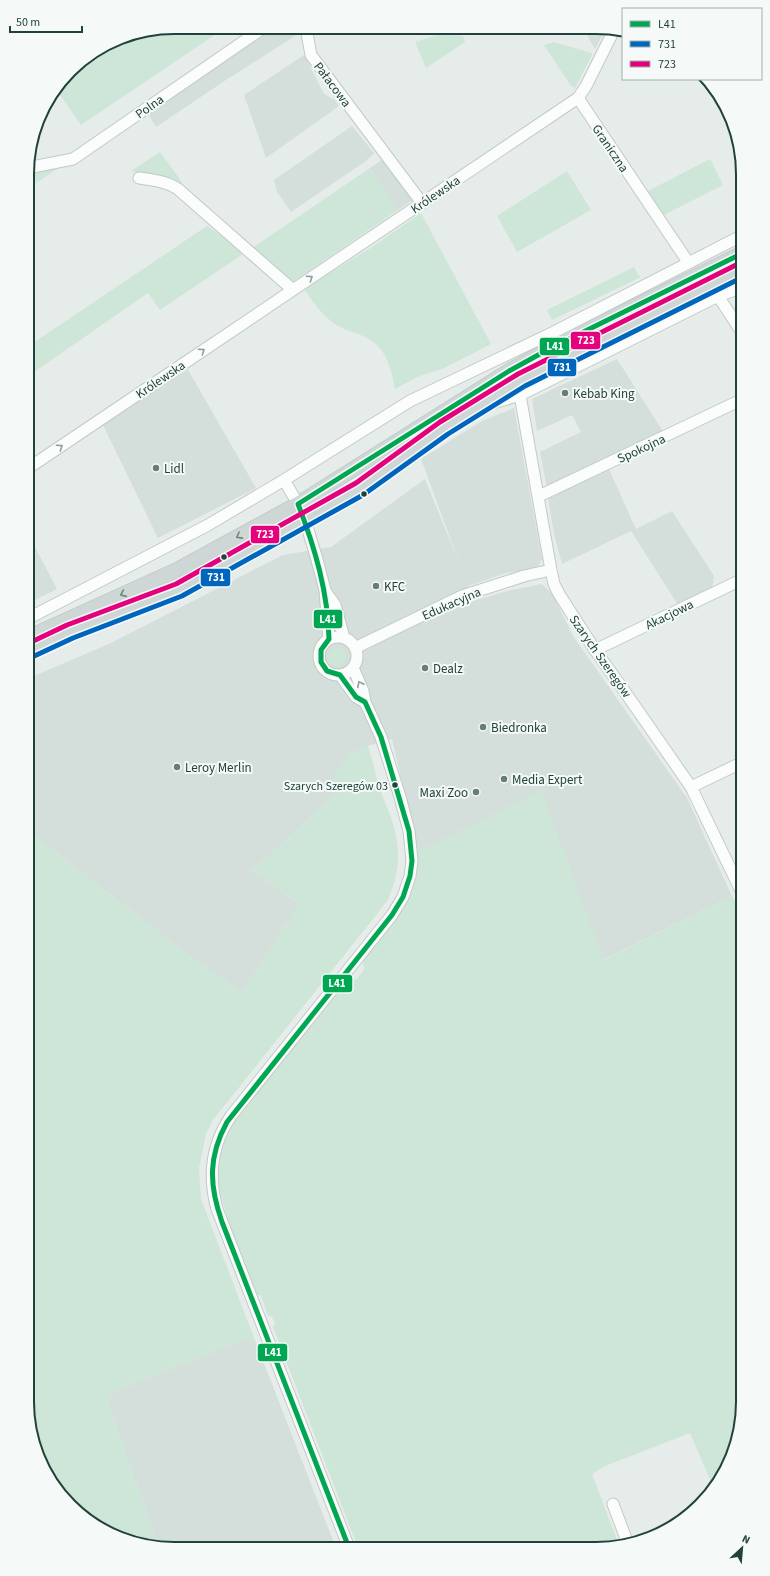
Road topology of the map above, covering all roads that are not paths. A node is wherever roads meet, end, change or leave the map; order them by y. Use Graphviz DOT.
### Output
graph roads {
  1 [pos="254,34"];
  2 [pos="307,34"];
  3 [pos="612,35"];
  4 [pos="578,98"];
  5 [pos="34,167"];
  6 [pos="139,178"];
  7 [pos="422,203"];
  8 [pos="736,238"];
  9 [pos="736,256"];
  10 [pos="688,262"];
  11 [pos="736,274"];
  12 [pos="736,288"];
  13 [pos="293,290"];
  14 [pos="713,291"];
  15 [pos="736,324"];
  16 [pos="520,395"];
  17 [pos="736,402"];
  18 [pos="474,409"];
  19 [pos="34,464"];
  20 [pos="284,480"];
  21 [pos="539,496"];
  22 [pos="298,504"];
  23 [pos="305,520"];
  24 [pos="551,570"];
  25 [pos="736,582"];
  26 [pos="325,590"];
  27 [pos="34,615"];
  28 [pos="34,635"];
  29 [pos="344,638"];
  30 [pos="329,639"];
  31 [pos="355,648"];
  32 [pos="34,649"];
  33 [pos="595,650"];
  34 [pos="352,668"];
  35 [pos="340,675"];
  36 [pos="365,702"];
  37 [pos="736,766"];
  38 [pos="691,788"];
  39 [pos="736,878"];
  40 [pos="613,1504"];
  41 [pos="626,1538"];
  42 [pos="347,1542"];
  1 -- 5 [label="street, Polna"];
  2 -- 7 [label="street, Pałacowa"];
  3 -- 4 [label="street"];
  4 -- 7 [label="street, Królewska"];
  4 -- 10 [label="street, Graniczna"];
  6 -- 13 [label="street"];
  13 -- 7 [label="street, Królewska, one-way"];
  8 -- 10 [label="street"];
  9 -- 22 [label="main road"];
  10 -- 20 [label="street"];
  11 -- 14 [label="main road"];
  12 -- 14 [label="street"];
  19 -- 13 [label="street, Królewska, one-way"];
  14 -- 15 [label="street"];
  14 -- 16 [label="street"];
  14 -- 18 [label="main road"];
  16 -- 18 [label="street"];
  16 -- 21 [label="street, Szarych Szeregów"];
  17 -- 21 [label="street, Spokojna"];
  18 -- 23 [label="main road"];
  20 -- 22 [label="street"];
  20 -- 27 [label="street"];
  21 -- 24 [label="street, Szarych Szeregów"];
  22 -- 23 [label="street"];
  22 -- 28 [label="main road, one-way"];
  23 -- 26 [label="street"];
  23 -- 32 [label="main road"];
  24 -- 31 [label="street, Edukacyjna"];
  24 -- 33 [label="street, Szarych Szeregów"];
  25 -- 33 [label="street, Akacjowa"];
  26 -- 29 [label="street"];
  26 -- 30 [label="street"];
  29 -- 30 [label="street"];
  29 -- 31 [label="street"];
  30 -- 35 [label="street"];
  31 -- 34 [label="street"];
  33 -- 38 [label="street, Szarych Szeregów"];
  34 -- 35 [label="street"];
  36 -- 34 [label="street, one-way"];
  35 -- 36 [label="street"];
  36 -- 42 [label="street"];
  37 -- 38 [label="street"];
  38 -- 39 [label="street, Szarych Szeregów"];
  40 -- 41 [label="street"];
}
